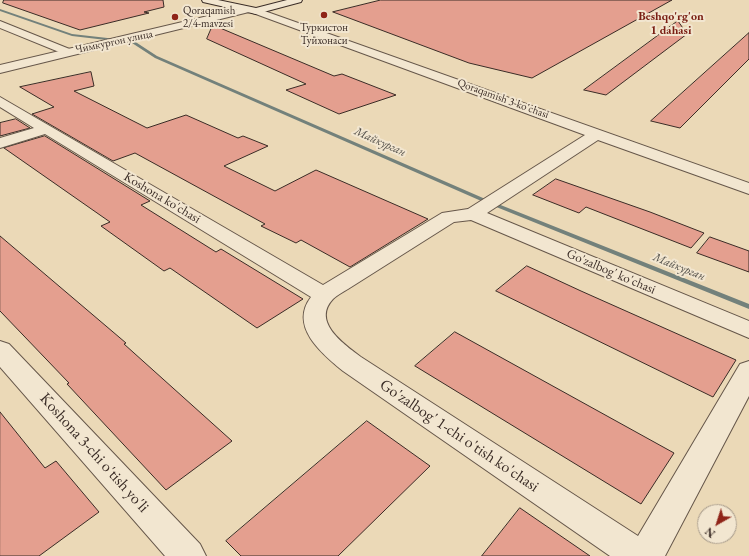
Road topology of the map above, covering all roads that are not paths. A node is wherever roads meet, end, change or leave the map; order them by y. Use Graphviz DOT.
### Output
graph roads {
  1 [pos="206,0"];
  2 [pos="220,0"];
  3 [pos="283,0"];
  4 [pos="298,0"];
  5 [pos="252,10"];
  6 [pos="0,24"];
  7 [pos="68,52"];
  8 [pos="0,69"];
  9 [pos="0,101"];
  10 [pos="46,129"];
  11 [pos="597,134"];
  12 [pos="0,143"];
  13 [pos="749,189"];
  14 [pos="486,205"];
  15 [pos="324,295"];
  16 [pos="749,330"];
  17 [pos="0,350"];
  18 [pos="749,371"];
  19 [pos="188,556"];
  20 [pos="639,556"];
  21 [pos="646,556"];
  1 -- 5 [label="street, Qoraqamish 3-ko'chasi"];
  2 -- 5 [label="street, Qoraqamish 3-ko'chasi"];
  3 -- 5 [label="street"];
  4 -- 5 [label="street"];
  5 -- 7 [label="street, Чимкургон улица"];
  5 -- 11 [label="street, Qoraqamish 3-ko'chasi"];
  6 -- 7 [label="street"];
  7 -- 8 [label="street, Чимкургон улица"];
  9 -- 10 [label="street, Koshona ko'chasi"];
  10 -- 12 [label="street"];
  10 -- 15 [label="street, Koshona ko'chasi"];
  11 -- 13 [label="street, Qoraqamish 3-ko'chasi"];
  11 -- 14 [label="street"];
  14 -- 15 [label="street"];
  14 -- 16 [label="street, Go'zalbog' ko'chasi"];
  15 -- 20 [label="street, Go'zalbog' 1-chi o'tish ko'chasi"];
  17 -- 19 [label="street, Koshona 3-chi o'tish yo'li"];
  18 -- 21 [label="street"];
}
